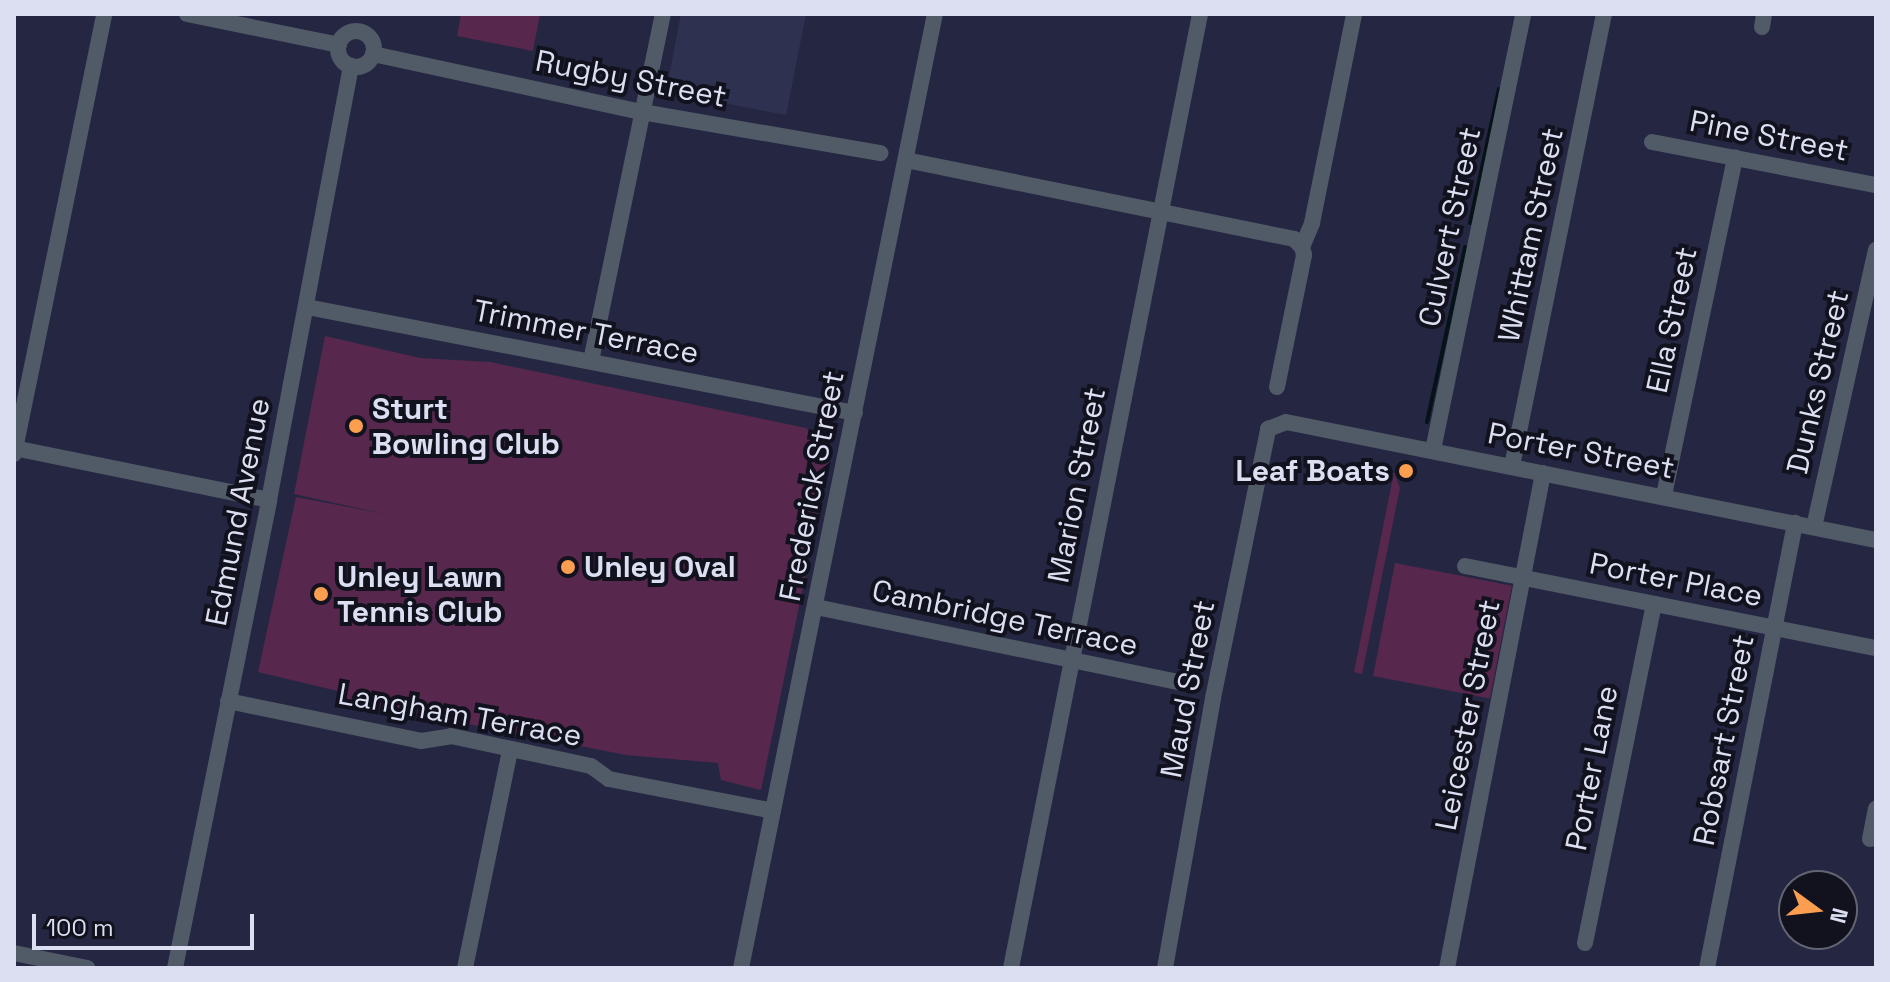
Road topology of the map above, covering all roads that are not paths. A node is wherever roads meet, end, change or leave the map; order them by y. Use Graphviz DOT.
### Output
graph roads {
  1 [pos="104,14"];
  2 [pos="187,14"];
  3 [pos="663,14"];
  4 [pos="935,14"];
  5 [pos="1200,14"];
  6 [pos="1354,14"];
  7 [pos="1523,14"];
  8 [pos="1604,14"];
  9 [pos="360,22"];
  10 [pos="339,45"];
  11 [pos="373,54"];
  12 [pos="351,66"];
  13 [pos="642,112"];
  14 [pos="1652,142"];
  15 [pos="880,153"];
  16 [pos="1735,157"];
  17 [pos="906,160"];
  18 [pos="1876,185"];
  19 [pos="1160,211"];
  20 [pos="1302,247"];
  21 [pos="1876,250"];
  22 [pos="307,307"];
  23 [pos="591,361"];
  24 [pos="1277,387"];
  25 [pos="855,413"];
  26 [pos="1275,424"];
  27 [pos="14,450"];
  28 [pos="1433,450"];
  29 [pos="1512,466"];
  30 [pos="1543,473"];
  31 [pos="1664,495"];
  32 [pos="269,500"];
  33 [pos="1795,523"];
  34 [pos="1814,527"];
  35 [pos="1876,540"];
  36 [pos="1465,566"];
  37 [pos="1523,578"];
  38 [pos="1654,604"];
  39 [pos="816,607"];
  40 [pos="1775,628"];
  41 [pos="1876,648"];
  42 [pos="1070,660"];
  43 [pos="1183,683"];
  44 [pos="228,701"];
  45 [pos="510,750"];
  46 [pos="1876,809"];
  47 [pos="773,811"];
  48 [pos="1870,839"];
  49 [pos="1585,943"];
  50 [pos="14,953"];
  51 [pos="87,968"];
  52 [pos="175,968"];
  53 [pos="465,968"];
  54 [pos="741,968"];
  55 [pos="1011,968"];
  56 [pos="1165,968"];
  57 [pos="1447,968"];
  58 [pos="1707,968"];
  1 -- 27 [label="street"];
  2 -- 10 [label="street"];
  3 -- 13 [label="street"];
  4 -- 17 [label="street, Frederick Street"];
  5 -- 19 [label="street, Marion Street"];
  6 -- 20 [label="street"];
  7 -- 28 [label="street, Culvert Street"];
  8 -- 29 [label="street, Whittam Street"];
  9 -- 10 [label="street"];
  9 -- 11 [label="street"];
  10 -- 12 [label="street"];
  11 -- 12 [label="street"];
  11 -- 13 [label="street, Rugby Street"];
  12 -- 22 [label="street, Edmund Avenue"];
  13 -- 15 [label="street, Rugby Street"];
  13 -- 23 [label="street"];
  14 -- 16 [label="street, Pine Street"];
  16 -- 18 [label="street, Pine Street"];
  16 -- 31 [label="street, Ella Street"];
  17 -- 19 [label="street"];
  17 -- 25 [label="street, Frederick Street"];
  19 -- 20 [label="street"];
  19 -- 42 [label="street, Marion Street"];
  20 -- 24 [label="street"];
  21 -- 34 [label="street, Dunks Street"];
  22 -- 23 [label="street, Trimmer Terrace"];
  22 -- 32 [label="street, Edmund Avenue"];
  23 -- 25 [label="street, Trimmer Terrace"];
  25 -- 39 [label="street, Frederick Street"];
  26 -- 28 [label="street, Porter Street"];
  26 -- 56 [label="street, Maud Street"];
  27 -- 32 [label="street"];
  28 -- 29 [label="street, Porter Street"];
  29 -- 30 [label="street, Porter Street"];
  30 -- 31 [label="street, Porter Street"];
  30 -- 37 [label="street, Leicester Street"];
  31 -- 33 [label="street, Porter Street"];
  32 -- 44 [label="street, Edmund Avenue"];
  33 -- 34 [label="street, Porter Street"];
  33 -- 40 [label="street, Robsart Street"];
  34 -- 35 [label="street, Porter Street"];
  36 -- 37 [label="street, Porter Place"];
  37 -- 38 [label="street, Porter Place"];
  37 -- 57 [label="street, Leicester Street"];
  38 -- 40 [label="street, Porter Place"];
  38 -- 49 [label="street, Porter Lane"];
  39 -- 42 [label="street, Cambridge Terrace"];
  39 -- 47 [label="street, Frederick Street"];
  40 -- 41 [label="street, Porter Place"];
  40 -- 58 [label="street, Robsart Street"];
  42 -- 43 [label="street, Cambridge Terrace"];
  42 -- 55 [label="street, Marion Street"];
  44 -- 45 [label="street, Langham Terrace"];
  44 -- 52 [label="street, Edmund Avenue"];
  45 -- 47 [label="street, Langham Terrace"];
  45 -- 53 [label="street"];
  46 -- 48 [label="street"];
  47 -- 54 [label="street, Frederick Street"];
  50 -- 51 [label="street"];
}
